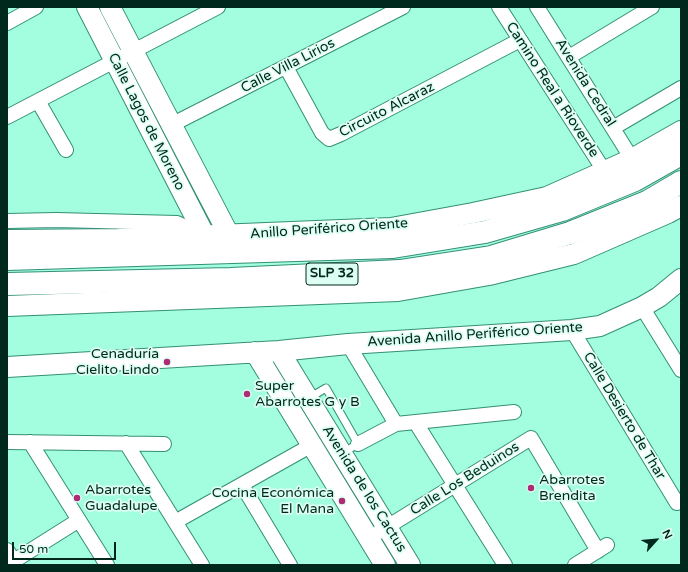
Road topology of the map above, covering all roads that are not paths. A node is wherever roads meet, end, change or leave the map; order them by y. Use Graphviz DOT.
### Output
graph roads {
  1 [pos="36,7"];
  2 [pos="87,7"];
  3 [pos="110,7"];
  4 [pos="218,7"];
  5 [pos="403,7"];
  6 [pos="499,7"];
  7 [pos="537,7"];
  8 [pos="652,7"];
  9 [pos="7,23"];
  10 [pos="520,40"];
  11 [pos="133,51"];
  12 [pos="569,57"];
  13 [pos="115,61"];
  14 [pos="286,67"];
  15 [pos="681,88"];
  16 [pos="38,101"];
  17 [pos="7,117"];
  18 [pos="173,124"];
  19 [pos="613,128"];
  20 [pos="681,132"];
  21 [pos="66,150"];
  22 [pos="681,154"];
  23 [pos="634,170"];
  24 [pos="605,172"];
  25 [pos="681,182"];
  26 [pos="681,206"];
  27 [pos="7,221"];
  28 [pos="229,235"];
  29 [pos="206,236"];
  30 [pos="118,239"];
  31 [pos="7,240"];
  32 [pos="82,257"];
  33 [pos="7,259"];
  34 [pos="680,283"];
  35 [pos="7,284"];
  36 [pos="7,306"];
  37 [pos="642,307"];
  38 [pos="572,330"];
  39 [pos="348,344"];
  40 [pos="279,351"];
  41 [pos="255,352"];
  42 [pos="7,367"];
  43 [pos="681,370"];
  44 [pos="514,412"];
  45 [pos="416,423"];
  46 [pos="396,424"];
  47 [pos="7,442"];
  48 [pos="30,442"];
  49 [pos="126,443"];
  50 [pos="164,444"];
  51 [pos="312,445"];
  52 [pos="350,448"];
  53 [pos="242,485"];
  54 [pos="455,485"];
  55 [pos="675,504"];
  56 [pos="79,520"];
  57 [pos="175,522"];
  58 [pos="387,527"];
  59 [pos="368,538"];
  60 [pos="7,550"];
  61 [pos="107,565"];
  62 [pos="202,565"];
  63 [pos="290,565"];
  64 [pos="385,565"];
  65 [pos="410,565"];
  66 [pos="505,565"];
  67 [pos="575,565"];
  1 -- 9 [label="street"];
  2 -- 13 [label="street, Calle Lagos de Moreno"];
  3 -- 11 [label="street, Calle Lagos de Moreno"];
  4 -- 11 [label="street"];
  5 -- 14 [label="street, Calle Villa Lirios"];
  6 -- 10 [label="street, Camino Real a Rioverde"];
  7 -- 12 [label="street, Avenida Cedral"];
  8 -- 12 [label="street"];
  10 -- 14 [label="street, Circuito Alcaraz"];
  10 -- 24 [label="street, Camino Real a Rioverde"];
  11 -- 13 [label="street"];
  11 -- 18 [label="street, Calle Lagos de Moreno"];
  12 -- 19 [label="street, Avenida Cedral"];
  13 -- 16 [label="street"];
  13 -- 29 [label="street, Calle Lagos de Moreno"];
  14 -- 18 [label="street, Calle Villa Lirios"];
  15 -- 19 [label="street"];
  16 -- 17 [label="street"];
  16 -- 21 [label="street"];
  18 -- 28 [label="street, Calle Lagos de Moreno"];
  19 -- 23 [label="street, Avenida Cedral"];
  20 -- 23 [label="street, Anillo Periférico Oriente"];
  22 -- 23 [label="highway, Anillo Periférico Oriente / SLP 32"];
  23 -- 24 [label="street, Anillo Periférico Oriente"];
  23 -- 32 [label="highway, Anillo Periférico Oriente / SLP 32"];
  24 -- 28 [label="street, Anillo Periférico Oriente"];
  25 -- 35 [label="highway, SLP 32"];
  26 -- 36 [label="street"];
  27 -- 29 [label="street"];
  28 -- 29 [label="street, Anillo Periférico Oriente"];
  29 -- 30 [label="street, Anillo Periférico Oriente"];
  30 -- 31 [label="street, Anillo Periférico Oriente"];
  30 -- 32 [label="highway"];
  32 -- 33 [label="highway, Anillo Periférico Oriente / SLP 32"];
  34 -- 37 [label="street, Avenida Anillo Periférico Oriente"];
  37 -- 38 [label="street, Avenida Anillo Periférico Oriente"];
  37 -- 43 [label="street"];
  38 -- 39 [label="street, Avenida Anillo Periférico Oriente"];
  38 -- 55 [label="street, Calle Desierto de Thar"];
  39 -- 40 [label="street, Avenida Anillo Periférico Oriente"];
  39 -- 46 [label="street"];
  40 -- 41 [label="street, Avenida Anillo Periférico Oriente"];
  40 -- 52 [label="street, Avenida de los Cactus"];
  41 -- 42 [label="street"];
  41 -- 51 [label="street, Avenida de los Cactus"];
  44 -- 45 [label="street"];
  45 -- 46 [label="street"];
  45 -- 54 [label="street"];
  46 -- 52 [label="street"];
  47 -- 48 [label="street"];
  48 -- 49 [label="street"];
  48 -- 56 [label="street"];
  49 -- 50 [label="street"];
  49 -- 57 [label="street"];
  51 -- 53 [label="street"];
  51 -- 59 [label="street, Avenida de los Cactus"];
  52 -- 58 [label="street, Avenida de los Cactus"];
  53 -- 57 [label="street"];
  53 -- 63 [label="street"];
  54 -- 58 [label="street, Calle Los Beduinos"];
  54 -- 66 [label="street"];
  54 -- 67 [label="street, Calle Los Beduinos"];
  56 -- 60 [label="street"];
  56 -- 61 [label="street"];
  57 -- 62 [label="street"];
  58 -- 59 [label="street, Calle Los Beduinos"];
  58 -- 65 [label="street, Avenida de los Cactus"];
  59 -- 64 [label="street, Avenida de los Cactus"];
}
